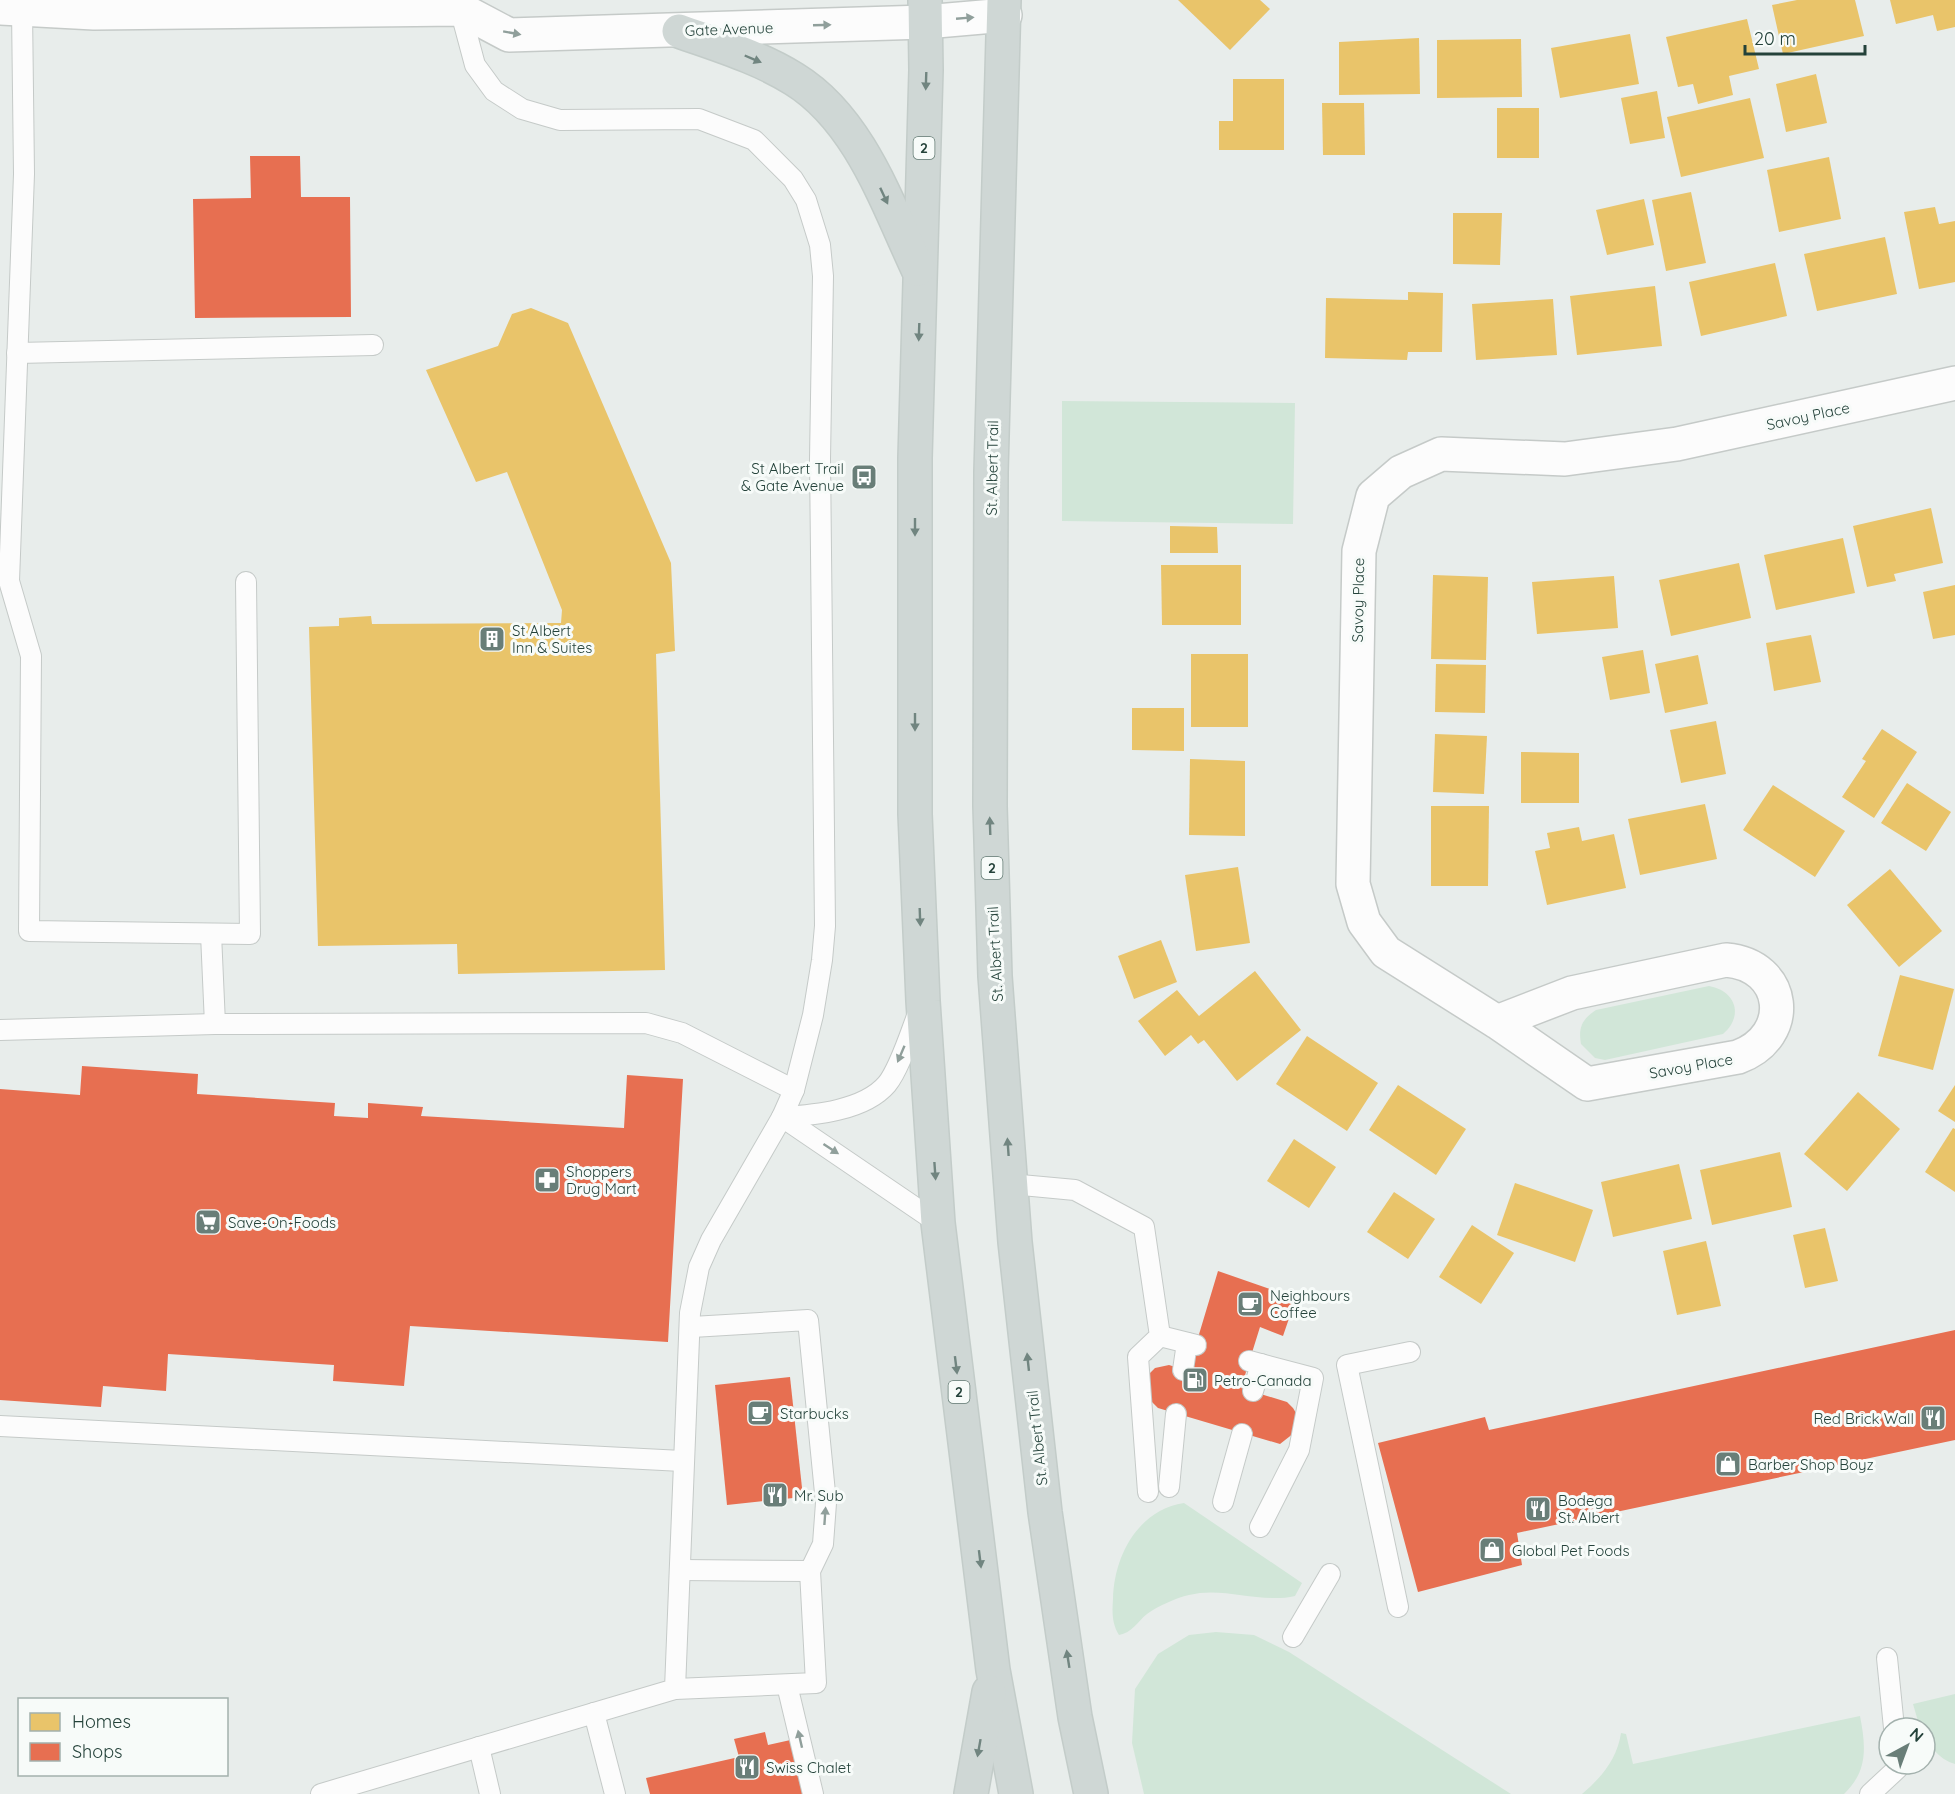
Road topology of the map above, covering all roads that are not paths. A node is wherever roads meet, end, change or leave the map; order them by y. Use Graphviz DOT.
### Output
graph roads {
  1 [pos="467,4"];
  2 [pos="1005,7"];
  3 [pos="11,9"];
  4 [pos="925,11"];
  5 [pos="679,30"];
  6 [pos="920,274"];
  7 [pos="373,345"];
  8 [pos="18,353"];
  9 [pos="1955,383"];
  10 [pos="246,582"];
  11 [pos="211,934"];
  12 [pos="923,1000"];
  13 [pos="1497,1022"];
  14 [pos="215,1024"];
  15 [pos="0,1030"];
  16 [pos="794,1090"];
  17 [pos="782,1117"];
  18 [pos="1010,1184"];
  19 [pos="938,1223"];
  20 [pos="692,1327"];
  21 [pos="1160,1336"];
  22 [pos="1410,1352"];
  23 [pos="1183,1370"];
  24 [pos="1253,1392"];
  25 [pos="1176,1414"];
  26 [pos="0,1426"];
  27 [pos="1242,1434"];
  28 [pos="682,1461"];
  29 [pos="1169,1487"];
  30 [pos="1148,1492"];
  31 [pos="1223,1502"];
  32 [pos="1260,1527"];
  33 [pos="680,1570"];
  34 [pos="810,1571"];
  35 [pos="1330,1574"];
  36 [pos="1398,1606"];
  37 [pos="1293,1637"];
  38 [pos="1887,1658"];
  39 [pos="993,1670"];
  40 [pos="787,1685"];
  41 [pos="675,1689"];
  42 [pos="594,1713"];
  43 [pos="1893,1716"];
  44 [pos="1075,1717"];
  45 [pos="479,1747"];
  46 [pos="1889,1776"];
  47 [pos="321,1794"];
  48 [pos="490,1794"];
  49 [pos="615,1794"];
  50 [pos="813,1794"];
  51 [pos="971,1794"];
  52 [pos="1016,1794"];
  53 [pos="1091,1794"];
  54 [pos="1112,1794"];
  55 [pos="1870,1794"];
  1 -- 3 [label="street, Gate Avenue"];
  1 -- 5 [label="street, Gate Avenue, one-way"];
  1 -- 16 [label="lane"];
  4 -- 2 [label="street, Gate Avenue, one-way"];
  18 -- 2 [label="main road, St. Albert Trail / 2, one-way"];
  3 -- 8 [label="lane"];
  5 -- 4 [label="street, Gate Avenue, one-way"];
  4 -- 6 [label="main road, 2, one-way"];
  5 -- 6 [label="main road, one-way"];
  6 -- 12 [label="main road, 2, one-way"];
  7 -- 8 [label="lane"];
  8 -- 11 [label="lane"];
  9 -- 13 [label="street, Savoy Place"];
  10 -- 11 [label="lane"];
  11 -- 14 [label="lane"];
  12 -- 17 [label="lane, one-way"];
  12 -- 19 [label="main road, 2, one-way"];
  13 -- 13 [label="street, Savoy Place"];
  14 -- 15 [label="lane"];
  14 -- 16 [label="lane"];
  16 -- 17 [label="lane"];
  17 -- 19 [label="lane, one-way"];
  17 -- 20 [label="lane"];
  18 -- 21 [label="lane"];
  44 -- 18 [label="main road, St. Albert Trail / 2, one-way"];
  19 -- 39 [label="main road, 2, one-way"];
  20 -- 28 [label="lane"];
  34 -- 20 [label="lane, one-way"];
  21 -- 23 [label="lane"];
  21 -- 30 [label="lane"];
  22 -- 36 [label="lane"];
  24 -- 32 [label="lane"];
  25 -- 29 [label="lane"];
  26 -- 28 [label="lane"];
  27 -- 31 [label="lane"];
  28 -- 33 [label="lane"];
  33 -- 34 [label="lane"];
  33 -- 41 [label="lane"];
  34 -- 40 [label="lane"];
  35 -- 37 [label="lane"];
  38 -- 43 [label="lane"];
  39 -- 51 [label="main road, one-way"];
  39 -- 52 [label="main road, 2"];
  40 -- 41 [label="lane"];
  50 -- 40 [label="lane, one-way"];
  41 -- 42 [label="lane"];
  42 -- 45 [label="lane"];
  42 -- 49 [label="lane"];
  44 -- 53 [label="main road, St. Albert Trail / 2"];
  44 -- 54 [label="main road"];
  45 -- 47 [label="lane"];
  45 -- 48 [label="lane"];
  46 -- 55 [label="lane"];
}
